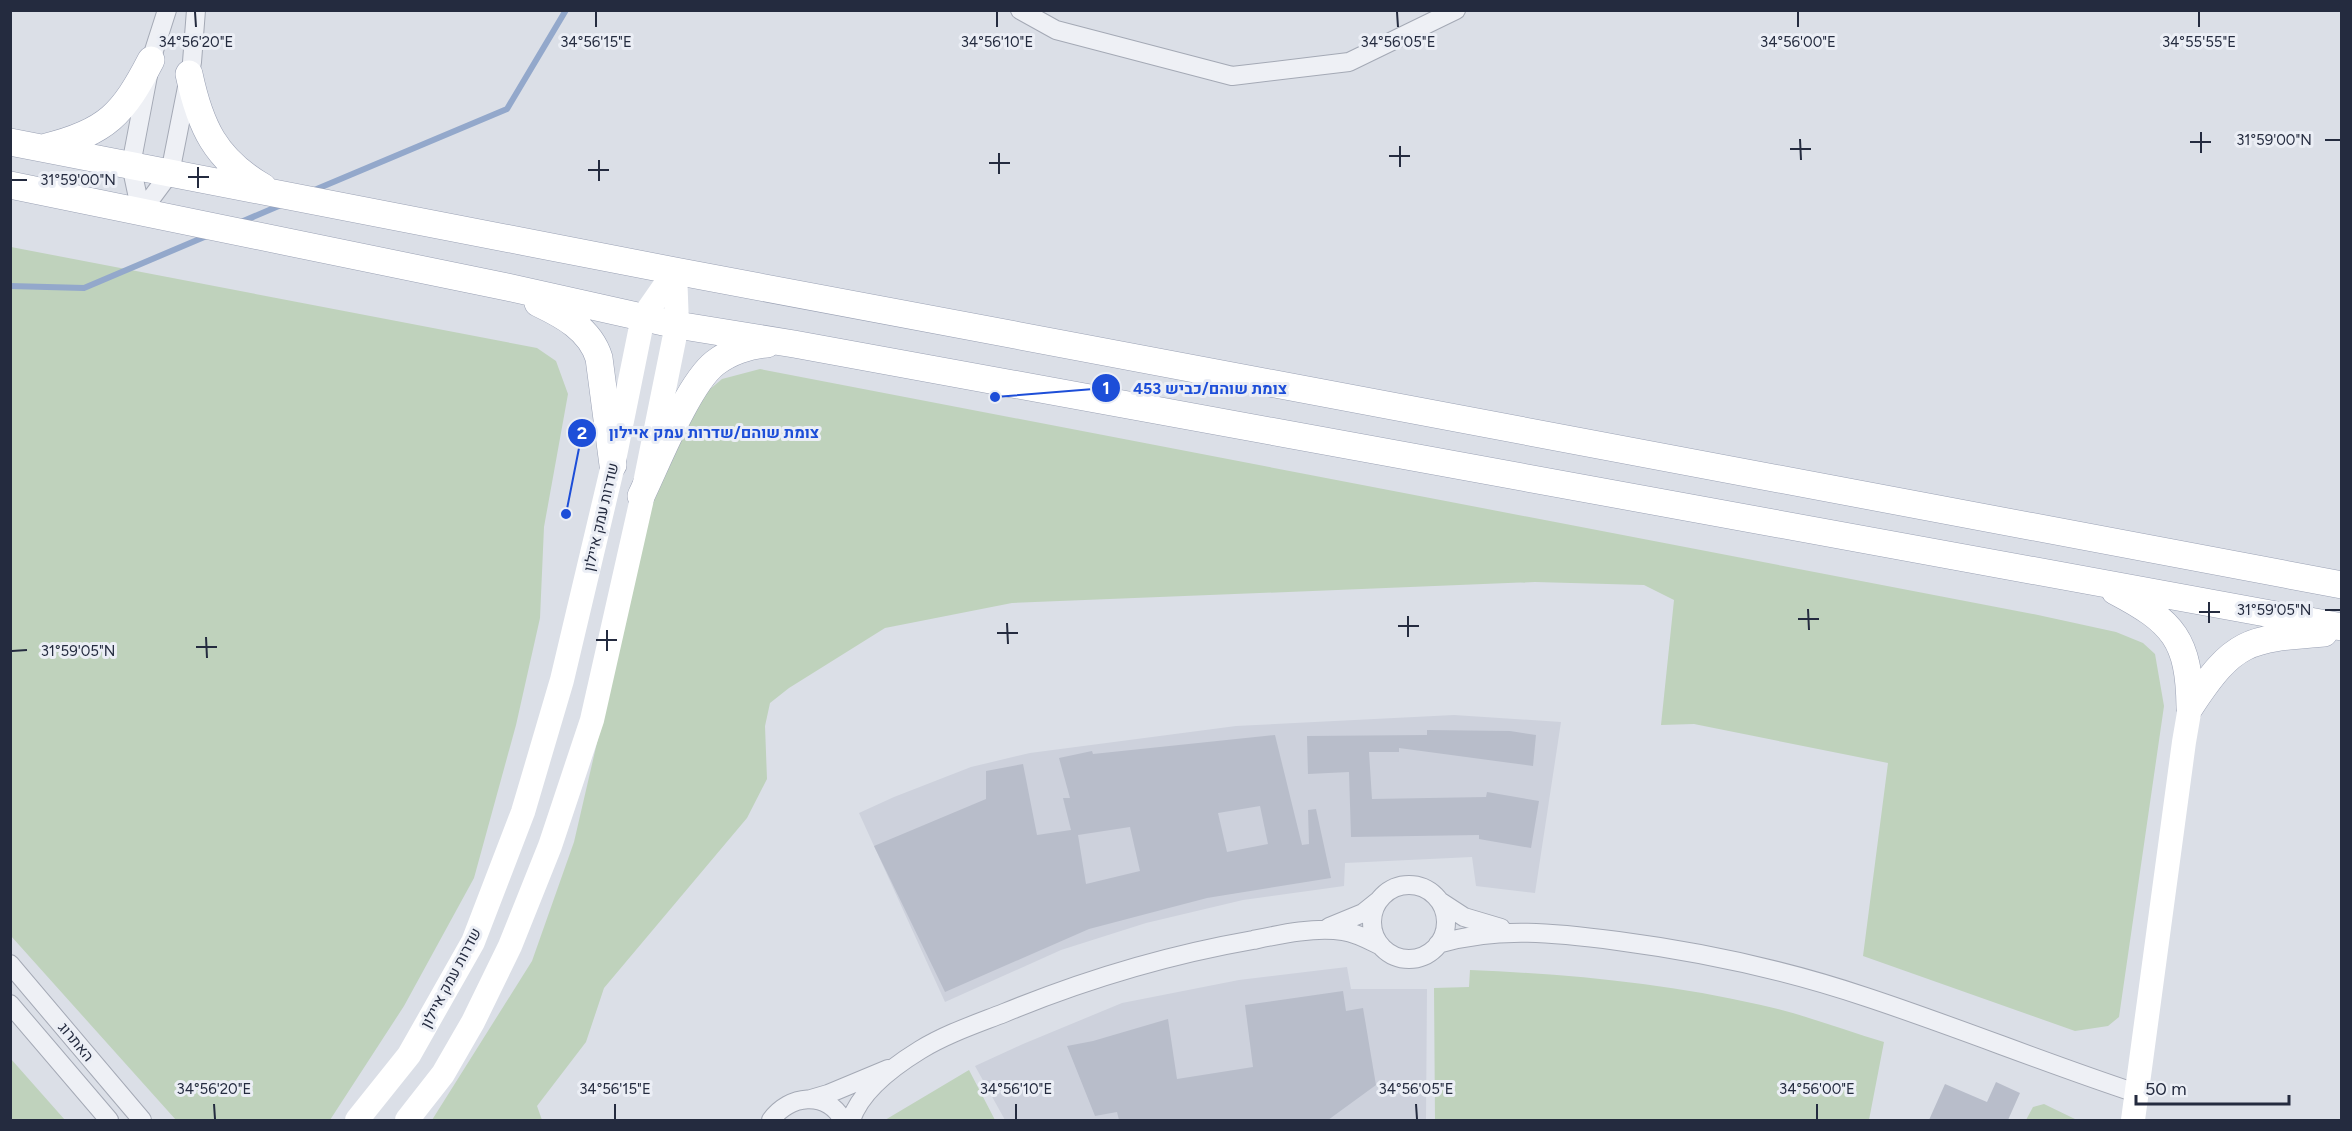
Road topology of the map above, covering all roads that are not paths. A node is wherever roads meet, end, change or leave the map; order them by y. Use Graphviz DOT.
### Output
graph roads {
  1 [pos="167,10"];
  2 [pos="196,10"];
  3 [pos="1020,10"];
  4 [pos="1456,10"];
  5 [pos="151,60"];
  6 [pos="189,74"];
  7 [pos="10,142"];
  8 [pos="42,148"];
  9 [pos="131,165"];
  10 [pos="170,173"];
  11 [pos="10,185"];
  12 [pos="272,192"];
  13 [pos="141,212"];
  14 [pos="675,271"];
  15 [pos="507,287"];
  16 [pos="644,317"];
  17 [pos="677,326"];
  18 [pos="795,344"];
  19 [pos="613,465"];
  20 [pos="641,496"];
  21 [pos="2093,580"];
  22 [pos="2342,585"];
  23 [pos="2342,627"];
  24 [pos="2342,632"];
  25 [pos="2190,706"];
  26 [pos="1379,900"];
  27 [pos="1441,902"];
  28 [pos="1315,930"];
  29 [pos="1514,932"];
  30 [pos="1438,944"];
  31 [pos="1381,946"];
  32 [pos="10,964"];
  33 [pos="10,1004"];
  34 [pos="900,1064"];
  35 [pos="2136,1093"];
  36 [pos="811,1099"];
  37 [pos="109,1120"];
  38 [pos="142,1120"];
  39 [pos="357,1120"];
  40 [pos="407,1120"];
  41 [pos="771,1120"];
  42 [pos="843,1120"];
  43 [pos="851,1120"];
  44 [pos="2133,1120"];
  1 -- 5 [label="street"];
  2 -- 6 [label="street"];
  3 -- 4 [label="street"];
  5 -- 8 [label="main road"];
  5 -- 9 [label="street"];
  6 -- 10 [label="street"];
  6 -- 12 [label="main road"];
  7 -- 8 [label="main road"];
  8 -- 9 [label="main road"];
  9 -- 10 [label="main road"];
  9 -- 13 [label="street"];
  10 -- 12 [label="main road"];
  10 -- 13 [label="street"];
  11 -- 13 [label="main road"];
  12 -- 14 [label="main road"];
  13 -- 15 [label="main road"];
  14 -- 16 [label="main road, שדרות עמק איילון"];
  14 -- 17 [label="main road"];
  14 -- 22 [label="main road"];
  15 -- 16 [label="main road"];
  15 -- 19 [label="main road"];
  16 -- 17 [label="main road"];
  16 -- 19 [label="main road, שדרות עמק איילון"];
  17 -- 18 [label="main road"];
  17 -- 20 [label="main road"];
  18 -- 20 [label="main road"];
  18 -- 21 [label="main road"];
  19 -- 39 [label="main road, שדרות עמק איילון"];
  20 -- 40 [label="main road"];
  21 -- 23 [label="main road"];
  21 -- 25 [label="main road"];
  24 -- 25 [label="main road"];
  25 -- 35 [label="main road"];
  26 -- 27 [label="street"];
  26 -- 28 [label="street"];
  26 -- 31 [label="street"];
  27 -- 29 [label="street"];
  27 -- 30 [label="street"];
  28 -- 31 [label="street"];
  28 -- 34 [label="street"];
  29 -- 30 [label="street"];
  29 -- 35 [label="street"];
  30 -- 31 [label="street"];
  32 -- 38 [label="street, האתרוג"];
  33 -- 37 [label="street, האתרוג"];
  34 -- 36 [label="street"];
  34 -- 43 [label="street"];
  35 -- 44 [label="main road"];
  36 -- 41 [label="street"];
  36 -- 42 [label="street"];
}
